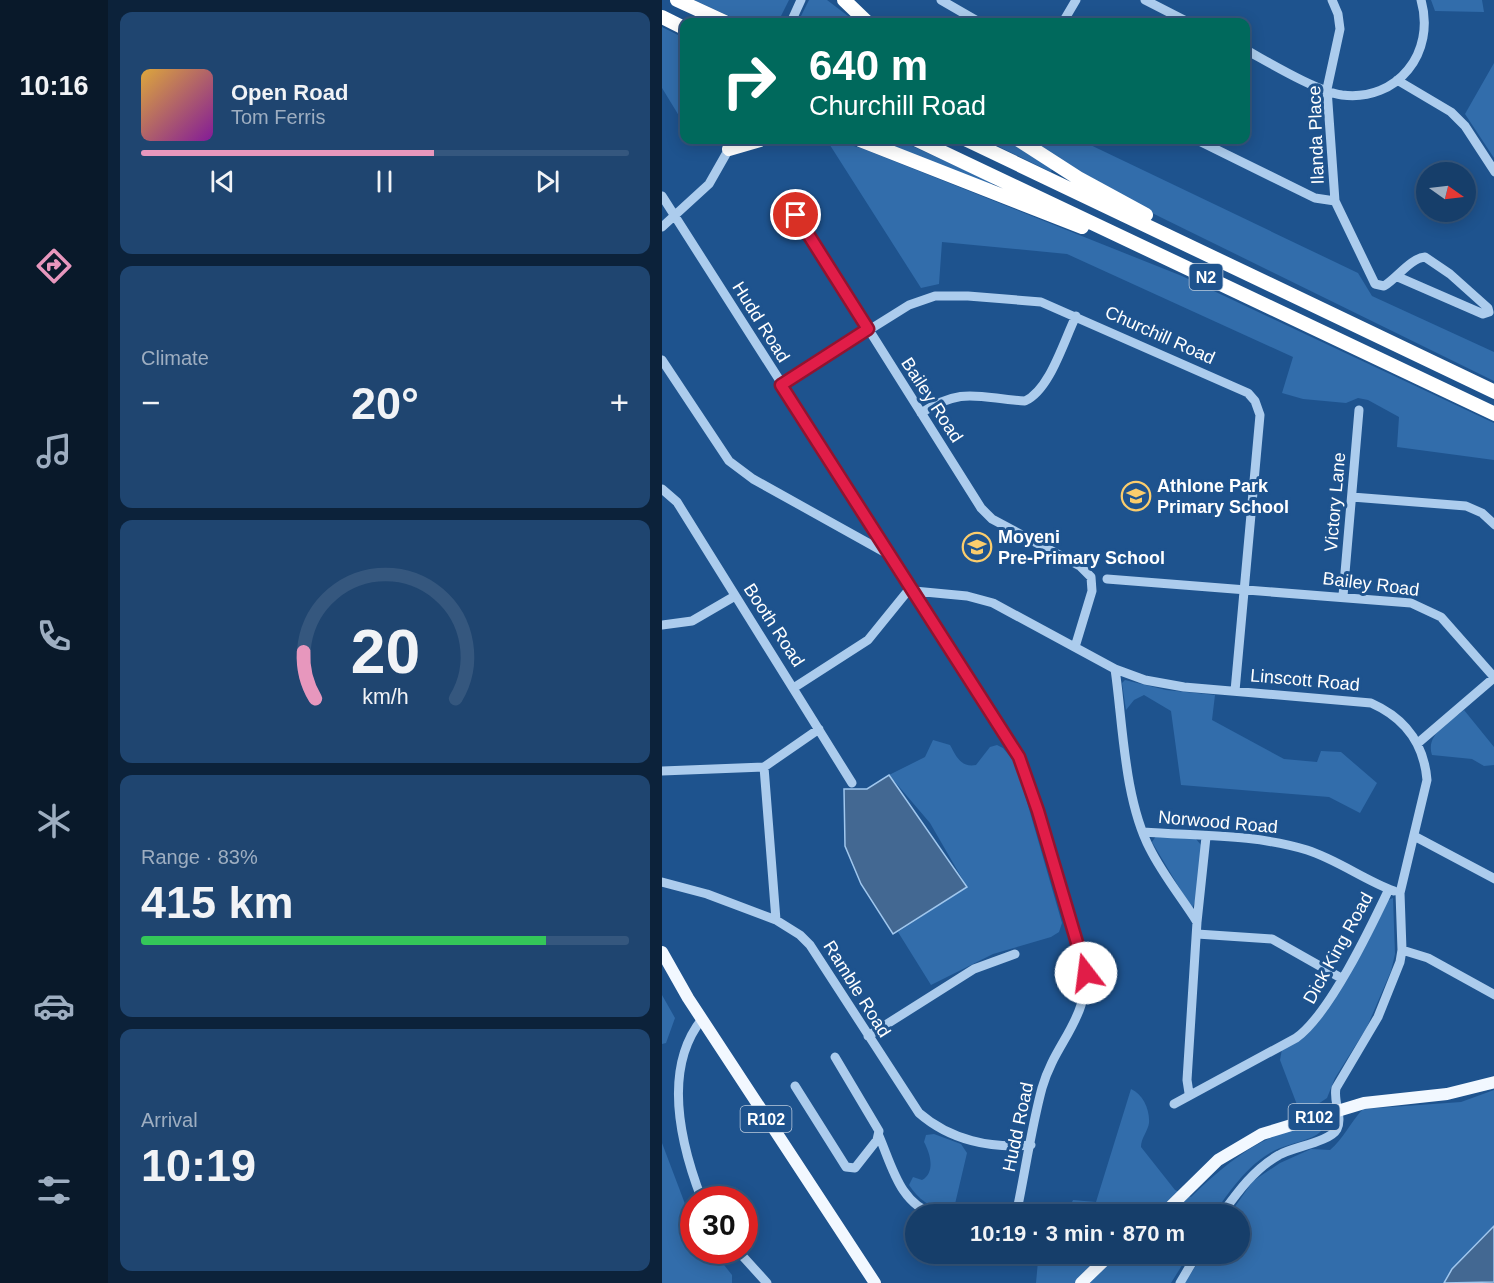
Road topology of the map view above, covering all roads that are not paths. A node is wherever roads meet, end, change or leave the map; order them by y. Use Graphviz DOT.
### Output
graph roads {
  1 [pos="677,0"];
  2 [pos="802,0"];
  3 [pos="941,0"];
  4 [pos="1076,0"];
  5 [pos="1145,0"];
  6 [pos="1332,0"];
  7 [pos="1421,0"];
  8 [pos="843,1"];
  9 [pos="662,17"];
  10 [pos="716,18"];
  11 [pos="793,18"];
  12 [pos="862,18"];
  13 [pos="972,18"];
  14 [pos="1066,18"];
  15 [pos="1180,18"];
  16 [pos="680,26"];
  17 [pos="1250,52"];
  18 [pos="1397,80"];
  19 [pos="1327,89"];
  20 [pos="732,144"];
  21 [pos="870,144"];
  22 [pos="925,144"];
  23 [pos="976,144"];
  24 [pos="1025,144"];
  25 [pos="1205,144"];
  26 [pos="1494,172"];
  27 [pos="662,196"];
  28 [pos="786,198"];
  29 [pos="1335,201"];
  30 [pos="676,217"];
  31 [pos="662,227"];
  32 [pos="1204,253"];
  33 [pos="1174,261"];
  34 [pos="1398,277"];
  35 [pos="1462,285"];
  36 [pos="1461,305"];
  37 [pos="1076,315"];
  38 [pos="868,329"];
  39 [pos="662,360"];
  40 [pos="781,385"];
  41 [pos="1494,392"];
  42 [pos="1359,410"];
  43 [pos="921,413"];
  44 [pos="1494,414"];
  45 [pos="662,489"];
  46 [pos="1352,497"];
  47 [pos="1494,525"];
  48 [pos="889,554"];
  49 [pos="1107,579"];
  50 [pos="912,589"];
  51 [pos="1244,589"];
  52 [pos="735,596"];
  53 [pos="1343,596"];
  54 [pos="662,625"];
  55 [pos="1075,647"];
  56 [pos="1115,669"];
  57 [pos="1494,677"];
  58 [pos="795,687"];
  59 [pos="1235,691"];
  60 [pos="819,729"];
  61 [pos="1418,742"];
  62 [pos="764,767"];
  63 [pos="662,771"];
  64 [pos="852,783"];
  65 [pos="1143,832"];
  66 [pos="1206,837"];
  67 [pos="1415,837"];
  68 [pos="1494,879"];
  69 [pos="662,882"];
  70 [pos="1389,889"];
  71 [pos="1400,893"];
  72 [pos="776,920"];
  73 [pos="1197,922"];
  74 [pos="1197,934"];
  75 [pos="1402,950"];
  76 [pos="662,952"];
  77 [pos="1015,954"];
  78 [pos="1341,978"];
  79 [pos="1494,995"];
  80 [pos="702,1019"];
  81 [pos="868,1036"];
  82 [pos="835,1057"];
  83 [pos="1494,1082"];
  84 [pos="795,1086"];
  85 [pos="1189,1093"];
  86 [pos="1174,1104"];
  87 [pos="1337,1109"];
  88 [pos="878,1136"];
  89 [pos="1031,1145"];
  90 [pos="697,1186"];
  91 [pos="916,1204"];
  92 [pos="1018,1204"];
  93 [pos="1173,1204"];
  94 [pos="1230,1204"];
  95 [pos="750,1264"];
  96 [pos="1101,1264"];
  97 [pos="1191,1264"];
  98 [pos="767,1283"];
  99 [pos="875,1283"];
  100 [pos="1081,1283"];
  101 [pos="1180,1283"];
  1 -- 10 [label="highway"];
  2 -- 11 [label="street"];
  3 -- 13 [label="street"];
  4 -- 14 [label="street"];
  5 -- 15 [label="street"];
  6 -- 19 [label="street, Ilanda Place"];
  7 -- 18 [label="street"];
  8 -- 12 [label="highway"];
  9 -- 16 [label="highway"];
  17 -- 19 [label="street"];
  18 -- 19 [label="street"];
  18 -- 26 [label="street"];
  19 -- 29 [label="street, Ilanda Place"];
  20 -- 30 [label="street"];
  21 -- 33 [label="highway"];
  22 -- 33 [label="highway, N2"];
  23 -- 32 [label="highway, N2"];
  24 -- 32 [label="highway"];
  25 -- 29 [label="street"];
  27 -- 30 [label="street, Hudd Road"];
  28 -- 38 [label="street, Bailey Road"];
  29 -- 34 [label="street, Ilanda Place"];
  30 -- 31 [label="street"];
  30 -- 40 [label="street, Hudd Road"];
  32 -- 41 [label="highway, N2"];
  33 -- 44 [label="highway, N2"];
  34 -- 35 [label="street"];
  34 -- 36 [label="street"];
  35 -- 36 [label="street"];
  35 -- 36 [label="street"];
  37 -- 38 [label="street, Churchill Road"];
  37 -- 43 [label="street"];
  37 -- 51 [label="street, Churchill Road"];
  38 -- 40 [label="street, Churchill Road"];
  38 -- 43 [label="street, Bailey Road"];
  39 -- 48 [label="street"];
  40 -- 48 [label="street, Hudd Road"];
  42 -- 46 [label="street, Victory Lane"];
  43 -- 55 [label="street, Bailey Road"];
  45 -- 52 [label="street, Booth Road"];
  46 -- 47 [label="street"];
  46 -- 53 [label="street, Victory Lane"];
  48 -- 50 [label="street, Hudd Road"];
  49 -- 51 [label="street, Bailey Road"];
  50 -- 55 [label="street, Linscott Road"];
  50 -- 58 [label="street"];
  50 -- 89 [label="street, Hudd Road"];
  51 -- 53 [label="street, Bailey Road"];
  51 -- 59 [label="street, Churchill Road"];
  52 -- 54 [label="street"];
  52 -- 58 [label="street, Booth Road"];
  53 -- 57 [label="street, Bailey Road"];
  55 -- 56 [label="street, Linscott Road"];
  56 -- 59 [label="street, Linscott Road"];
  56 -- 65 [label="street"];
  57 -- 61 [label="street"];
  58 -- 60 [label="street, Booth Road"];
  59 -- 61 [label="street, Linscott Road"];
  60 -- 62 [label="street"];
  60 -- 64 [label="street, Booth Road"];
  61 -- 67 [label="street, Linscott Road"];
  62 -- 63 [label="street"];
  62 -- 72 [label="street"];
  65 -- 66 [label="street, Norwood Road"];
  65 -- 73 [label="street"];
  66 -- 70 [label="street, Norwood Road"];
  66 -- 73 [label="street"];
  67 -- 68 [label="street"];
  67 -- 71 [label="street, Linscott Road"];
  69 -- 72 [label="street, Ramble Road"];
  70 -- 71 [label="street, Norwood Road"];
  70 -- 78 [label="street, Dick King Road"];
  71 -- 75 [label="street, Linscott Road"];
  72 -- 81 [label="street, Ramble Road"];
  73 -- 74 [label="street"];
  74 -- 78 [label="street"];
  74 -- 85 [label="street"];
  75 -- 79 [label="street"];
  75 -- 87 [label="street, Linscott Road"];
  76 -- 80 [label="main road, R102"];
  77 -- 81 [label="street"];
  78 -- 85 [label="street, Dick King Road"];
  80 -- 90 [label="street"];
  80 -- 99 [label="main road, R102"];
  81 -- 89 [label="street, Ramble Road"];
  82 -- 88 [label="street"];
  83 -- 87 [label="main road, R102"];
  84 -- 88 [label="street"];
  85 -- 86 [label="street, Dick King Road"];
  87 -- 93 [label="main road, R102"];
  87 -- 94 [label="street, Linscott Road"];
  88 -- 91 [label="street"];
  89 -- 92 [label="street, Hudd Road"];
  95 -- 98 [label="street"];
  96 -- 100 [label="main road"];
  97 -- 101 [label="street"];
}
